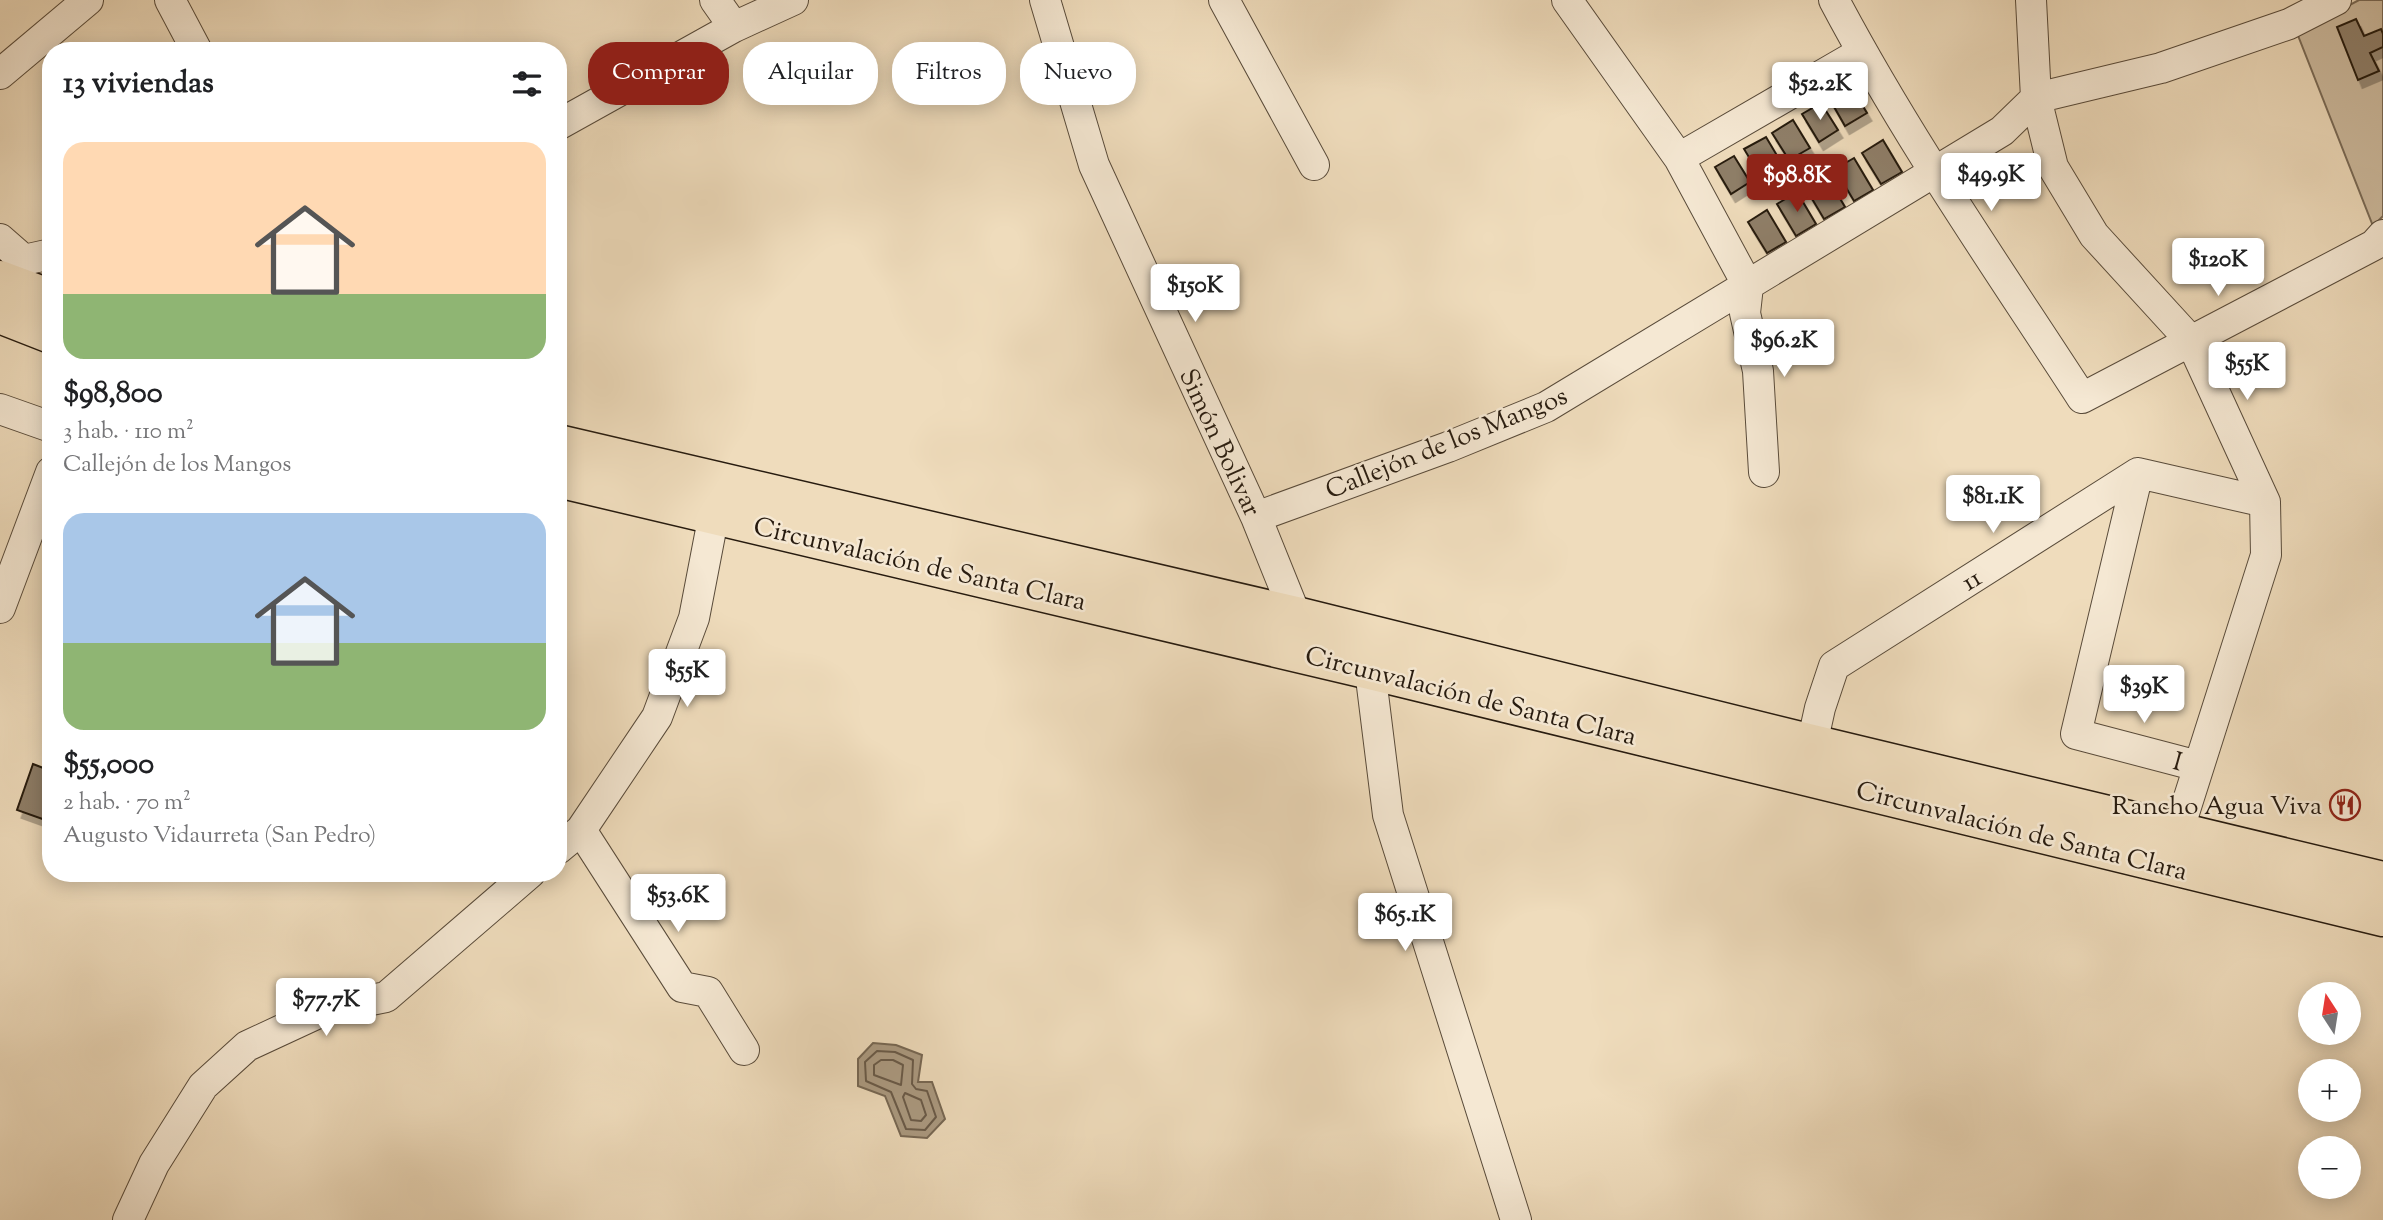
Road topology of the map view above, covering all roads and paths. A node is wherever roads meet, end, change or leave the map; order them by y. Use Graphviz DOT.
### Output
graph roads {
  1 [pos="88,0"];
  2 [pos="170,0"];
  3 [pos="715,0"];
  4 [pos="793,0"];
  5 [pos="1045,0"];
  6 [pos="1224,0"];
  7 [pos="1567,0"];
  8 [pos="1834,0"];
  9 [pos="2031,0"];
  10 [pos="2336,0"];
  11 [pos="734,27"];
  12 [pos="192,42"];
  13 [pos="1862,52"];
  14 [pos="0,74"];
  15 [pos="2036,98"];
  16 [pos="567,120"];
  17 [pos="1679,158"];
  18 [pos="1314,165"];
  19 [pos="1934,171"];
  20 [pos="2383,235"];
  21 [pos="0,239"];
  22 [pos="17,279"];
  23 [pos="1748,286"];
  24 [pos="42,294"];
  25 [pos="42,319"];
  26 [pos="2191,341"];
  27 [pos="0,410"];
  28 [pos="42,424"];
  29 [pos="567,446"];
  30 [pos="1764,472"];
  31 [pos="2138,473"];
  32 [pos="567,480"];
  33 [pos="42,496"];
  34 [pos="2265,502"];
  35 [pos="715,514"];
  36 [pos="1256,517"];
  37 [pos="0,608"];
  38 [pos="1294,634"];
  39 [pos="1370,670"];
  40 [pos="1812,744"];
  41 [pos="2198,766"];
  42 [pos="581,830"];
  43 [pos="2178,832"];
  44 [pos="567,842"];
  45 [pos="2383,881"];
  46 [pos="519,882"];
  47 [pos="2383,917"];
  48 [pos="744,1050"];
  49 [pos="128,1220"];
  50 [pos="1517,1220"];
  1 -- 14 [label="street"];
  2 -- 12 [label="street"];
  3 -- 11 [label="street"];
  4 -- 11 [label="street"];
  5 -- 36 [label="street, Simón Bolivar"];
  6 -- 18 [label="street"];
  7 -- 17 [label="street"];
  8 -- 13 [label="street"];
  9 -- 15 [label="street"];
  10 -- 15 [label="street"];
  11 -- 16 [label="street"];
  13 -- 17 [label="street"];
  13 -- 19 [label="street"];
  15 -- 19 [label="street, Callejón de los Mangos"];
  15 -- 26 [label="street"];
  17 -- 23 [label="street"];
  19 -- 23 [label="street, Callejón de los Mangos"];
  19 -- 26 [label="street"];
  20 -- 26 [label="street"];
  21 -- 22 [label="street"];
  22 -- 24 [label="highway"];
  22 -- 25 [label="highway"];
  23 -- 30 [label="street"];
  23 -- 36 [label="street, Callejón de los Mangos"];
  26 -- 34 [label="street"];
  27 -- 28 [label="street"];
  29 -- 38 [label="highway, Circunvalación de Santa Clara"];
  31 -- 34 [label="street"];
  31 -- 40 [label="street, 11"];
  31 -- 41 [label="street, I"];
  32 -- 35 [label="highway, Circunvalación de Santa Clara"];
  33 -- 37 [label="street"];
  34 -- 41 [label="street"];
  35 -- 38 [label="highway, Circunvalación de Santa Clara"];
  35 -- 42 [label="street"];
  36 -- 38 [label="street, Simón Bolivar"];
  38 -- 39 [label="highway, Circunvalación de Santa Clara"];
  38 -- 40 [label="highway, Circunvalación de Santa Clara"];
  39 -- 47 [label="highway, Circunvalación de Santa Clara"];
  39 -- 50 [label="street"];
  40 -- 43 [label="highway, Circunvalación de Santa Clara"];
  41 -- 43 [label="street"];
  42 -- 44 [label="street"];
  42 -- 48 [label="street"];
  43 -- 45 [label="highway, Circunvalación de Santa Clara"];
  46 -- 49 [label="street"];
}
